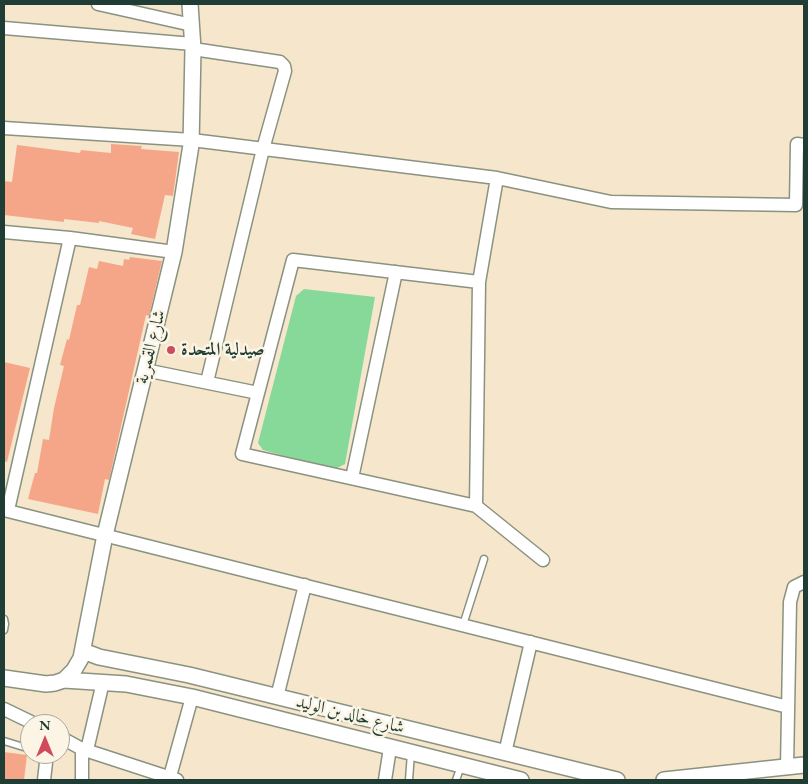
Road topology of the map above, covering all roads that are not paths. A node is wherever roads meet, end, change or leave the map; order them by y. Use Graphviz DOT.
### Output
graph roads {
  1 [pos="98,4"];
  2 [pos="190,4"];
  3 [pos="192,25"];
  4 [pos="4,28"];
  5 [pos="193,47"];
  6 [pos="4,128"];
  7 [pos="192,140"];
  8 [pos="804,145"];
  9 [pos="263,149"];
  10 [pos="497,178"];
  11 [pos="4,232"];
  12 [pos="70,238"];
  13 [pos="174,252"];
  14 [pos="396,272"];
  15 [pos="479,282"];
  16 [pos="145,370"];
  17 [pos="207,382"];
  18 [pos="258,393"];
  19 [pos="352,478"];
  20 [pos="476,506"];
  21 [pos="6,510"];
  22 [pos="105,534"];
  23 [pos="484,559"];
  24 [pos="543,560"];
  25 [pos="804,582"];
  26 [pos="305,585"];
  27 [pos="4,619"];
  28 [pos="464,625"];
  29 [pos="4,630"];
  30 [pos="532,642"];
  31 [pos="82,651"];
  32 [pos="4,678"];
  33 [pos="64,680"];
  34 [pos="103,682"];
  35 [pos="192,697"];
  36 [pos="277,697"];
  37 [pos="788,707"];
  38 [pos="4,709"];
  39 [pos="20,717"];
  40 [pos="4,741"];
  41 [pos="70,742"];
  42 [pos="20,745"];
  43 [pos="390,748"];
  44 [pos="84,750"];
  45 [pos="411,753"];
  46 [pos="504,753"];
  47 [pos="46,764"];
  48 [pos="804,765"];
  49 [pos="461,766"];
  50 [pos="787,768"];
  51 [pos="172,779"];
  52 [pos="44,780"];
  53 [pos="82,780"];
  54 [pos="385,780"];
  55 [pos="409,780"];
  56 [pos="456,780"];
  57 [pos="521,780"];
  58 [pos="617,780"];
  59 [pos="664,780"];
  1 -- 3 [label="street"];
  2 -- 3 [label="street, شارع القمرية"];
  3 -- 5 [label="street, شارع القمرية"];
  4 -- 5 [label="street"];
  5 -- 7 [label="street, شارع القمرية"];
  5 -- 9 [label="street"];
  6 -- 7 [label="street"];
  7 -- 9 [label="street"];
  7 -- 13 [label="street, شارع القمرية"];
  8 -- 10 [label="street"];
  9 -- 10 [label="street"];
  9 -- 17 [label="street"];
  10 -- 15 [label="street"];
  11 -- 12 [label="street"];
  12 -- 13 [label="street"];
  12 -- 21 [label="street"];
  13 -- 16 [label="street, شارع القمرية"];
  14 -- 15 [label="street"];
  14 -- 18 [label="street"];
  14 -- 19 [label="street"];
  15 -- 20 [label="street"];
  16 -- 17 [label="street"];
  16 -- 22 [label="street, شارع القمرية"];
  17 -- 18 [label="street"];
  18 -- 19 [label="street"];
  19 -- 20 [label="street"];
  20 -- 24 [label="street"];
  21 -- 22 [label="street"];
  22 -- 26 [label="street"];
  22 -- 31 [label="street, شارع القمرية"];
  23 -- 28 [label="lane"];
  25 -- 37 [label="street"];
  26 -- 28 [label="street"];
  26 -- 36 [label="street"];
  27 -- 29 [label="lane"];
  28 -- 30 [label="street"];
  30 -- 37 [label="street"];
  30 -- 46 [label="street"];
  31 -- 33 [label="street, شارع القمرية"];
  31 -- 36 [label="street, شارع خالد بن الوليد"];
  32 -- 33 [label="street, شارع خالد بن الوليد"];
  33 -- 34 [label="street, شارع خالد بن الوليد"];
  34 -- 35 [label="street, شارع خالد بن الوليد"];
  34 -- 44 [label="street"];
  35 -- 43 [label="street, شارع خالد بن الوليد"];
  35 -- 51 [label="street"];
  36 -- 46 [label="street, شارع خالد بن الوليد"];
  37 -- 50 [label="street"];
  38 -- 39 [label="street"];
  40 -- 42 [label="lane"];
  41 -- 44 [label="street"];
  43 -- 45 [label="street, شارع خالد بن الوليد"];
  43 -- 54 [label="street"];
  44 -- 51 [label="street"];
  44 -- 53 [label="street"];
  45 -- 49 [label="street, شارع خالد بن الوليد"];
  45 -- 55 [label="lane"];
  46 -- 58 [label="street, شارع خالد بن الوليد"];
  47 -- 52 [label="street"];
  48 -- 50 [label="street"];
  49 -- 56 [label="lane"];
  49 -- 57 [label="street, شارع خالد بن الوليد"];
  50 -- 59 [label="street"];
}
